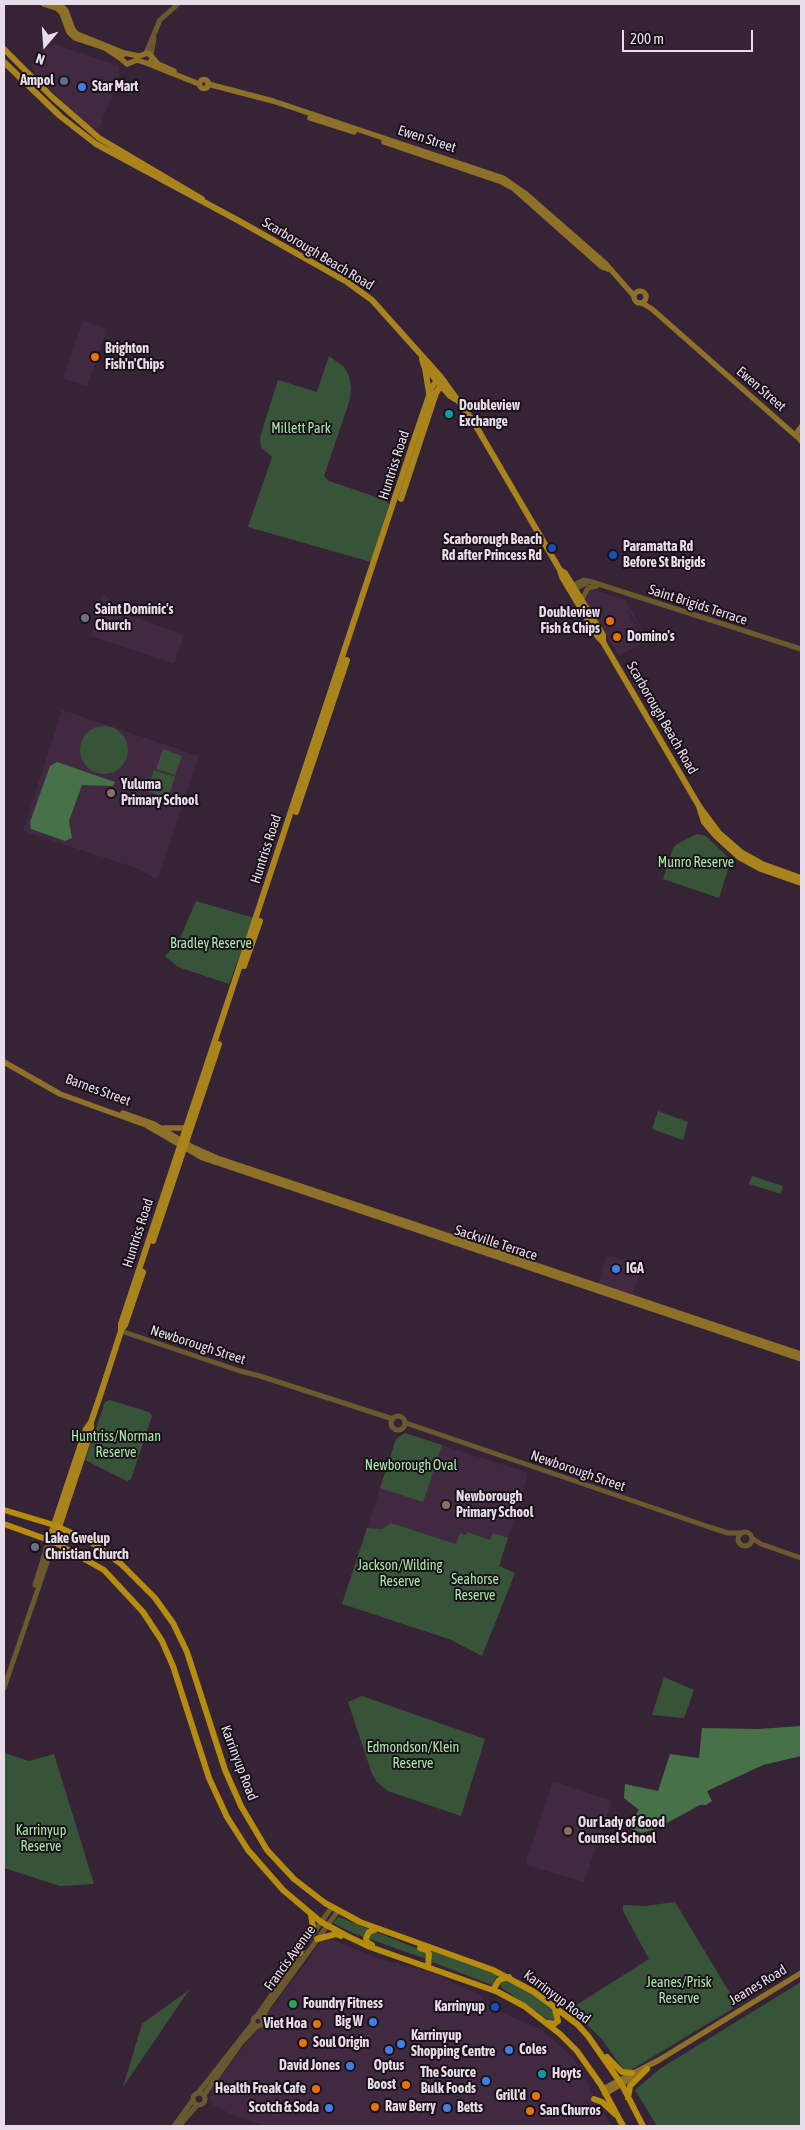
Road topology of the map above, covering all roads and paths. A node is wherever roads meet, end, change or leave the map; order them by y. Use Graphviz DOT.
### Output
graph roads {
  1 [pos="44,4"];
  2 [pos="60,4"];
  3 [pos="178,4"];
  4 [pos="4,49"];
  5 [pos="150,55"];
  6 [pos="122,56"];
  7 [pos="4,64"];
  8 [pos="149,64"];
  9 [pos="200,83"];
  10 [pos="211,205"];
  11 [pos="636,293"];
  12 [pos="644,300"];
  13 [pos="422,359"];
  14 [pos="424,366"];
  15 [pos="440,380"];
  16 [pos="429,397"];
  17 [pos="787,428"];
  18 [pos="800,428"];
  19 [pos="799,439"];
  20 [pos="600,585"];
  21 [pos="571,588"];
  22 [pos="581,601"];
  23 [pos="603,642"];
  24 [pos="801,649"];
  25 [pos="699,806"];
  26 [pos="801,878"];
  27 [pos="801,884"];
  28 [pos="4,1058"];
  29 [pos="4,1062"];
  30 [pos="162,1128"];
  31 [pos="186,1128"];
  32 [pos="183,1144"];
  33 [pos="121,1331"];
  34 [pos="801,1354"];
  35 [pos="801,1359"];
  36 [pos="392,1421"];
  37 [pos="405,1425"];
  38 [pos="4,1510"];
  39 [pos="4,1524"];
  40 [pos="56,1526"];
  41 [pos="728,1533"];
  42 [pos="742,1533"];
  43 [pos="752,1538"];
  44 [pos="739,1540"];
  45 [pos="52,1541"];
  46 [pos="761,1544"];
  47 [pos="749,1545"];
  48 [pos="801,1558"];
  49 [pos="4,1678"];
  50 [pos="4,1688"];
  51 [pos="335,1909"];
  52 [pos="310,1912"];
  53 [pos="324,1924"];
  54 [pos="376,1929"];
  55 [pos="317,1939"];
  56 [pos="402,1939"];
  57 [pos="381,1951"];
  58 [pos="300,1953"];
  59 [pos="428,1967"];
  60 [pos="801,1973"];
  61 [pos="509,1977"];
  62 [pos="801,1978"];
  63 [pos="493,1990"];
  64 [pos="555,2007"];
  65 [pos="260,2018"];
  66 [pos="730,2018"];
  67 [pos="543,2020"];
  68 [pos="588,2036"];
  69 [pos="659,2060"];
  70 [pos="647,2069"];
  71 [pos="632,2072"];
  72 [pos="620,2082"];
  73 [pos="604,2091"];
  74 [pos="201,2094"];
  75 [pos="628,2098"];
  76 [pos="594,2099"];
  77 [pos="195,2103"];
  78 [pos="634,2110"];
  79 [pos="617,2117"];
  80 [pos="174,2126"];
  81 [pos="180,2126"];
  82 [pos="623,2126"];
  83 [pos="638,2126"];
  84 [pos="643,2126"];
  1 -- 6 [label="main road"];
  2 -- 6 [label="main road"];
  3 -- 5 [label="street"];
  4 -- 10 [label="main road, Scarborough Beach Road"];
  5 -- 6 [label="main road"];
  5 -- 8 [label="main road"];
  5 -- 9 [label="main road"];
  6 -- 8 [label="main road"];
  7 -- 10 [label="main road, Scarborough Beach Road"];
  8 -- 9 [label="main road"];
  9 -- 11 [label="main road, Ewen Street"];
  10 -- 13 [label="main road, Scarborough Beach Road"];
  11 -- 12 [label="main road, Ewen Street"];
  11 -- 12 [label="main road, Ewen Street"];
  12 -- 17 [label="main road, Ewen Street"];
  13 -- 14 [label="main road, Scarborough Beach Road"];
  13 -- 15 [label="main road, Scarborough Beach Road"];
  14 -- 15 [label="main road, Scarborough Beach Road"];
  14 -- 16 [label="main road"];
  15 -- 16 [label="main road, Huntriss Road"];
  15 -- 21 [label="main road, Scarborough Beach Road"];
  15 -- 32 [label="main road, Huntriss Road"];
  16 -- 31 [label="main road, Huntriss Road"];
  17 -- 18 [label="main road, Ewen Street"];
  17 -- 19 [label="main road, Ewen Street"];
  18 -- 19 [label="main road, Ewen Street"];
  20 -- 21 [label="street, Saint Brigids Terrace"];
  20 -- 22 [label="street"];
  20 -- 24 [label="street, Saint Brigids Terrace"];
  21 -- 22 [label="main road, Scarborough Beach Road"];
  21 -- 23 [label="main road, Scarborough Beach Road"];
  22 -- 23 [label="main road, Scarborough Beach Road"];
  23 -- 25 [label="main road, Scarborough Beach Road"];
  25 -- 26 [label="main road, Scarborough Beach Road"];
  25 -- 27 [label="main road, Scarborough Beach Road"];
  28 -- 30 [label="main road, Barnes Street"];
  29 -- 32 [label="main road, Barnes Street"];
  30 -- 31 [label="main road"];
  30 -- 32 [label="main road, Barnes Street"];
  31 -- 32 [label="main road, Huntriss Road"];
  32 -- 33 [label="main road, Huntriss Road"];
  32 -- 34 [label="main road, Sackville Terrace"];
  32 -- 35 [label="main road, Sackville Terrace"];
  33 -- 36 [label="street, Newborough Street"];
  33 -- 40 [label="main road, Huntriss Road"];
  36 -- 37 [label="street, Newborough Street"];
  36 -- 37 [label="street, Newborough Street"];
  37 -- 41 [label="street, Newborough Street"];
  38 -- 40 [label="highway, Karrinyup Road"];
  39 -- 45 [label="highway, Karrinyup Road"];
  40 -- 45 [label="main road, Huntriss Road"];
  40 -- 51 [label="highway, Karrinyup Road"];
  41 -- 42 [label="street, Newborough Street"];
  41 -- 44 [label="street, Newborough Street"];
  42 -- 43 [label="street, Newborough Street"];
  42 -- 44 [label="street"];
  43 -- 46 [label="street, Newborough Street"];
  43 -- 47 [label="street"];
  44 -- 47 [label="street, Newborough Street"];
  45 -- 49 [label="street, Huntriss Road"];
  45 -- 50 [label="street, Huntriss Road"];
  45 -- 52 [label="highway, Karrinyup Road"];
  46 -- 47 [label="street, Newborough Street"];
  46 -- 48 [label="street, Newborough Street"];
  51 -- 53 [label="street, Francis Avenue"];
  51 -- 54 [label="highway, Karrinyup Road"];
  52 -- 53 [label="highway, Karrinyup Road"];
  52 -- 58 [label="highway"];
  53 -- 55 [label="street, Francis Avenue"];
  53 -- 57 [label="highway, Karrinyup Road"];
  53 -- 58 [label="street, Francis Avenue"];
  54 -- 56 [label="highway, Karrinyup Road"];
  54 -- 57 [label="highway"];
  55 -- 57 [label="highway"];
  55 -- 65 [label="street, Francis Avenue"];
  56 -- 59 [label="highway"];
  56 -- 61 [label="highway, Karrinyup Road"];
  57 -- 59 [label="highway, Karrinyup Road"];
  58 -- 65 [label="street, Francis Avenue"];
  59 -- 63 [label="highway, Karrinyup Road"];
  60 -- 66 [label="main road, Jeanes Road"];
  61 -- 63 [label="highway"];
  61 -- 64 [label="highway, Karrinyup Road"];
  62 -- 66 [label="main road, Jeanes Road"];
  63 -- 67 [label="highway, Karrinyup Road"];
  64 -- 67 [label="highway"];
  64 -- 68 [label="highway, Karrinyup Road"];
  65 -- 74 [label="street, Francis Avenue"];
  66 -- 69 [label="main road, Jeanes Road"];
  67 -- 73 [label="highway, Karrinyup Road"];
  68 -- 71 [label="highway"];
  68 -- 72 [label="highway, Karrinyup Road"];
  69 -- 70 [label="main road, Jeanes Road"];
  69 -- 71 [label="main road, Jeanes Road"];
  70 -- 72 [label="main road, Jeanes Road"];
  70 -- 75 [label="highway"];
  71 -- 72 [label="main road, Jeanes Road"];
  72 -- 73 [label="main road, Jeanes Road"];
  72 -- 75 [label="highway, Karrinyup Road"];
  73 -- 79 [label="highway, Karrinyup Road"];
  74 -- 77 [label="street"];
  74 -- 77 [label="street"];
  75 -- 78 [label="highway, Karrinyup Road"];
  76 -- 79 [label="highway"];
  77 -- 80 [label="street"];
  77 -- 81 [label="street"];
  78 -- 83 [label="highway"];
  78 -- 84 [label="highway, Karrinyup Road"];
  79 -- 82 [label="highway, Karrinyup Road"];
}
